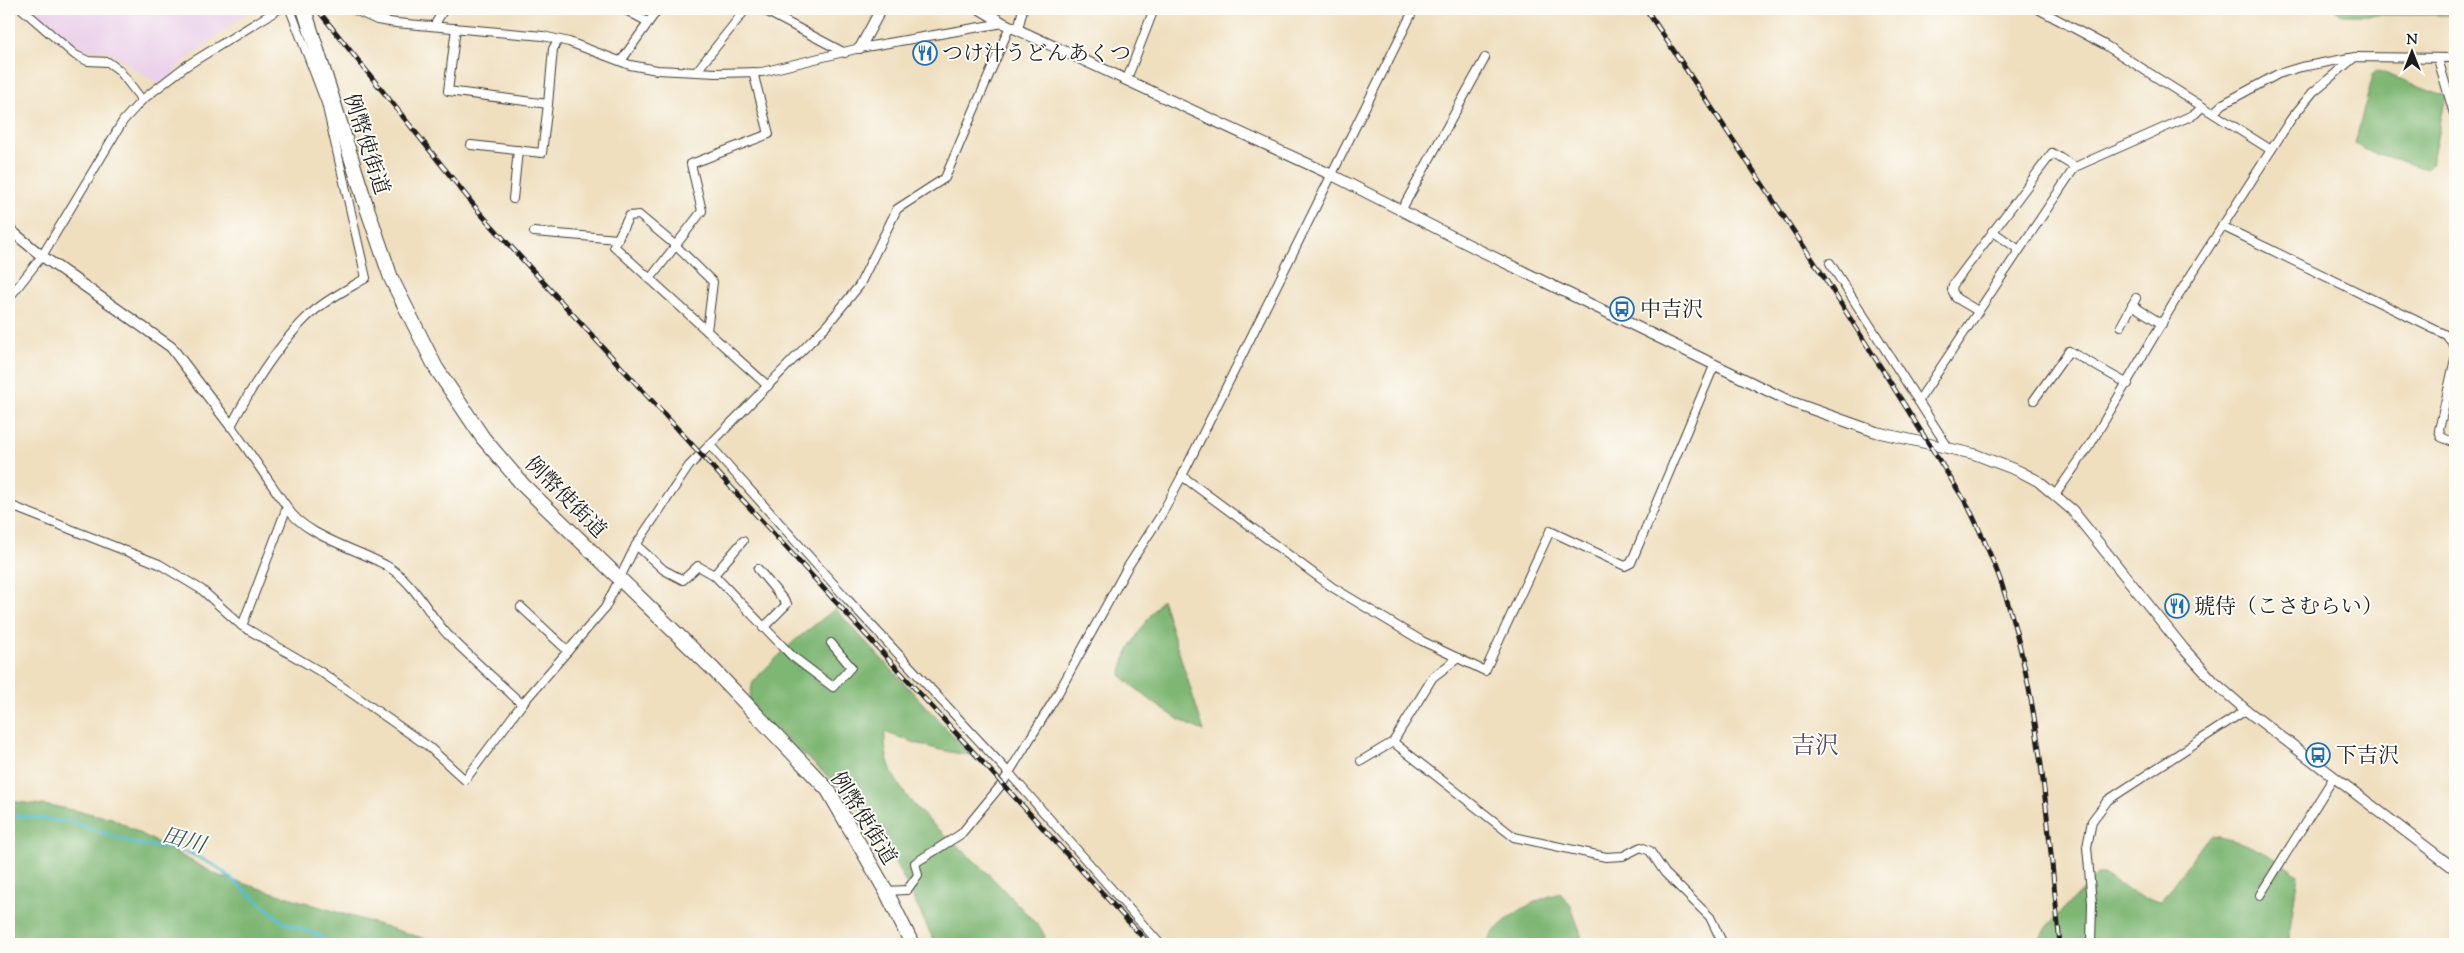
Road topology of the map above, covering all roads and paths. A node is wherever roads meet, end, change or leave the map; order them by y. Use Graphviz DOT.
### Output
graph roads {
  1 [pos="22,9"];
  2 [pos="279,9"];
  3 [pos="290,9"];
  4 [pos="304,9"];
  5 [pos="353,9"];
  6 [pos="444,9"];
  7 [pos="624,9"];
  8 [pos="658,9"];
  9 [pos="746,9"];
  10 [pos="762,9"];
  11 [pos="881,9"];
  12 [pos="980,9"];
  13 [pos="1023,9"];
  14 [pos="1154,9"];
  15 [pos="1414,9"];
  16 [pos="2038,9"];
  17 [pos="772,11"];
  18 [pos="648,22"];
  19 [pos="434,26"];
  20 [pos="1010,26"];
  21 [pos="456,28"];
  22 [pos="558,40"];
  23 [pos="860,48"];
  24 [pos="845,53"];
  25 [pos="2356,57"];
  26 [pos="1484,58"];
  27 [pos="2455,58"];
  28 [pos="2438,59"];
  29 [pos="621,61"];
  30 [pos="696,72"];
  31 [pos="753,72"];
  32 [pos="1127,79"];
  33 [pos="142,100"];
  34 [pos="548,104"];
  35 [pos="2202,107"];
  36 [pos="2213,113"];
  37 [pos="2455,117"];
  38 [pos="471,145"];
  39 [pos="518,150"];
  40 [pos="2271,150"];
  41 [pos="2075,167"];
  42 [pos="1332,175"];
  43 [pos="514,199"];
  44 [pos="1402,209"];
  45 [pos="2222,226"];
  46 [pos="9,229"];
  47 [pos="1992,231"];
  48 [pos="534,232"];
  49 [pos="618,239"];
  50 [pos="675,245"];
  51 [pos="2018,249"];
  52 [pos="42,256"];
  53 [pos="1830,263"];
  54 [pos="650,278"];
  55 [pos="9,298"];
  56 [pos="1978,311"];
  57 [pos="2162,324"];
  58 [pos="2121,326"];
  59 [pos="707,331"];
  60 [pos="2455,346"];
  61 [pos="2455,359"];
  62 [pos="1714,366"];
  63 [pos="2128,384"];
  64 [pos="768,386"];
  65 [pos="1919,400"];
  66 [pos="2034,400"];
  67 [pos="231,426"];
  68 [pos="2455,443"];
  69 [pos="709,444"];
  70 [pos="1949,449"];
  71 [pos="1182,476"];
  72 [pos="2055,495"];
  73 [pos="9,506"];
  74 [pos="287,508"];
  75 [pos="743,541"];
  76 [pos="636,545"];
  77 [pos="758,569"];
  78 [pos="714,575"];
  79 [pos="620,579"];
  80 [pos="520,607"];
  81 [pos="242,626"];
  82 [pos="763,628"];
  83 [pos="831,643"];
  84 [pos="568,651"];
  85 [pos="1458,658"];
  86 [pos="522,704"];
  87 [pos="2246,710"];
  88 [pos="1392,742"];
  89 [pos="1361,762"];
  90 [pos="1009,773"];
  91 [pos="2334,777"];
  92 [pos="2455,869"];
  93 [pos="886,891"];
  94 [pos="2260,895"];
  95 [pos="912,944"];
  96 [pos="1160,944"];
  97 [pos="1723,944"];
  98 [pos="2091,944"];
  1 -- 33 [label="street"];
  2 -- 33 [label="street"];
  3 -- 67 [label="street"];
  4 -- 79 [label="highway, 例幣使街道"];
  5 -- 19 [label="street"];
  6 -- 19 [label="street"];
  7 -- 18 [label="street"];
  8 -- 18 [label="street"];
  9 -- 30 [label="street"];
  10 -- 17 [label="street"];
  11 -- 23 [label="street"];
  12 -- 20 [label="street"];
  13 -- 20 [label="street"];
  14 -- 32 [label="street"];
  15 -- 42 [label="street"];
  16 -- 35 [label="street"];
  17 -- 24 [label="street"];
  18 -- 29 [label="street"];
  19 -- 21 [label="street"];
  20 -- 23 [label="street"];
  20 -- 32 [label="street"];
  20 -- 64 [label="street"];
  21 -- 22 [label="street"];
  21 -- 34 [label="street"];
  22 -- 29 [label="street"];
  22 -- 34 [label="street"];
  23 -- 24 [label="street"];
  24 -- 31 [label="street"];
  25 -- 28 [label="street"];
  25 -- 36 [label="street"];
  25 -- 40 [label="street"];
  26 -- 44 [label="street"];
  27 -- 28 [label="street"];
  28 -- 37 [label="street"];
  29 -- 30 [label="street"];
  30 -- 31 [label="street"];
  31 -- 50 [label="street"];
  32 -- 42 [label="street"];
  33 -- 52 [label="street"];
  34 -- 39 [label="street"];
  35 -- 36 [label="street"];
  35 -- 41 [label="street"];
  36 -- 40 [label="street"];
  38 -- 39 [label="street"];
  39 -- 43 [label="street"];
  40 -- 45 [label="street"];
  41 -- 47 [label="street"];
  41 -- 51 [label="street"];
  42 -- 44 [label="street"];
  42 -- 71 [label="street"];
  44 -- 62 [label="street"];
  45 -- 57 [label="street"];
  45 -- 60 [label="street"];
  46 -- 52 [label="street"];
  47 -- 51 [label="street"];
  47 -- 56 [label="street"];
  48 -- 49 [label="street"];
  49 -- 50 [label="street"];
  49 -- 54 [label="street"];
  50 -- 54 [label="street"];
  50 -- 59 [label="street"];
  51 -- 56 [label="street"];
  52 -- 55 [label="street"];
  52 -- 67 [label="street"];
  53 -- 65 [label="street"];
  54 -- 59 [label="street"];
  56 -- 65 [label="street"];
  57 -- 58 [label="street"];
  57 -- 63 [label="street"];
  59 -- 64 [label="street"];
  61 -- 68 [label="street"];
  62 -- 70 [label="street"];
  62 -- 85 [label="street"];
  63 -- 66 [label="street"];
  63 -- 72 [label="street"];
  64 -- 69 [label="street"];
  65 -- 70 [label="street"];
  67 -- 74 [label="street"];
  69 -- 76 [label="street"];
  69 -- 90 [label="street"];
  70 -- 72 [label="street"];
  71 -- 85 [label="street"];
  71 -- 90 [label="street"];
  72 -- 87 [label="street"];
  73 -- 81 [label="street"];
  74 -- 81 [label="street"];
  74 -- 86 [label="street"];
  75 -- 78 [label="street"];
  76 -- 78 [label="street"];
  76 -- 79 [label="street"];
  77 -- 82 [label="street"];
  78 -- 82 [label="street"];
  79 -- 84 [label="street"];
  79 -- 93 [label="highway, 例幣使街道"];
  80 -- 84 [label="street"];
  81 -- 86 [label="street"];
  82 -- 83 [label="street"];
  84 -- 86 [label="street"];
  85 -- 88 [label="street"];
  87 -- 91 [label="street"];
  87 -- 98 [label="street"];
  88 -- 89 [label="street"];
  88 -- 97 [label="street"];
  90 -- 93 [label="street"];
  90 -- 96 [label="street"];
  91 -- 92 [label="street"];
  91 -- 94 [label="street"];
  93 -- 95 [label="highway, 例幣使街道"];
}
